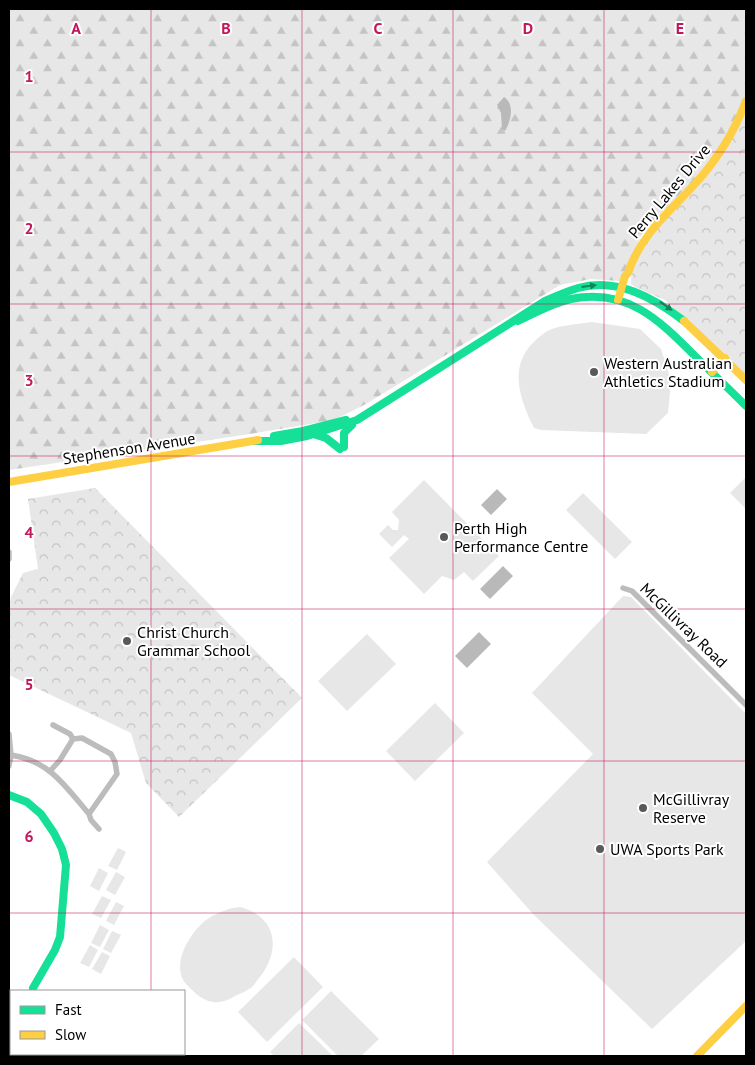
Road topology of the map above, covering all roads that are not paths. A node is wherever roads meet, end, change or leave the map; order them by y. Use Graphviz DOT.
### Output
graph roads {
  1 [pos="746,101"];
  2 [pos="624,287"];
  3 [pos="621,300"];
  4 [pos="507,326"];
  5 [pos="725,358"];
  6 [pos="712,372"];
  7 [pos="746,380"];
  8 [pos="746,406"];
  9 [pos="366,414"];
  10 [pos="357,420"];
  11 [pos="314,435"];
  12 [pos="254,441"];
  13 [pos="9,482"];
  14 [pos="9,552"];
  15 [pos="9,559"];
  16 [pos="623,588"];
  17 [pos="746,705"];
  18 [pos="53,725"];
  19 [pos="9,734"];
  20 [pos="73,739"];
  21 [pos="11,755"];
  22 [pos="9,766"];
  23 [pos="50,770"];
  24 [pos="9,795"];
  25 [pos="89,814"];
  26 [pos="99,829"];
  27 [pos="33,988"];
  28 [pos="746,1006"];
  29 [pos="746,1012"];
  30 [pos="697,1056"];
  31 [pos="703,1056"];
  1 -- 2 [label="main road, Perry Lakes Drive"];
  2 -- 3 [label="main road, Perry Lakes Drive"];
  4 -- 2 [label="main road, Stephenson Avenue, one-way"];
  2 -- 5 [label="main road, Stephenson Avenue, one-way"];
  3 -- 4 [label="main road, Stephenson Avenue"];
  3 -- 6 [label="main road, Stephenson Avenue"];
  4 -- 9 [label="main road, Stephenson Avenue"];
  5 -- 6 [label="main road"];
  5 -- 7 [label="main road, Stephenson Avenue"];
  6 -- 8 [label="main road, Stephenson Avenue"];
  9 -- 10 [label="main road, Stephenson Avenue"];
  9 -- 12 [label="main road, Stephenson Avenue"];
  10 -- 11 [label="main road, Stephenson Avenue"];
  10 -- 11 [label="main road"];
  11 -- 12 [label="main road, Stephenson Avenue"];
  12 -- 13 [label="main road, Stephenson Avenue"];
  14 -- 15 [label="street"];
  16 -- 17 [label="street, McGillivray Road"];
  18 -- 20 [label="street"];
  19 -- 21 [label="street"];
  20 -- 23 [label="street"];
  20 -- 25 [label="street"];
  21 -- 22 [label="street"];
  21 -- 23 [label="street"];
  23 -- 25 [label="street"];
  24 -- 27 [label="main road"];
  25 -- 26 [label="street"];
  28 -- 30 [label="main road"];
  29 -- 31 [label="main road"];
}
